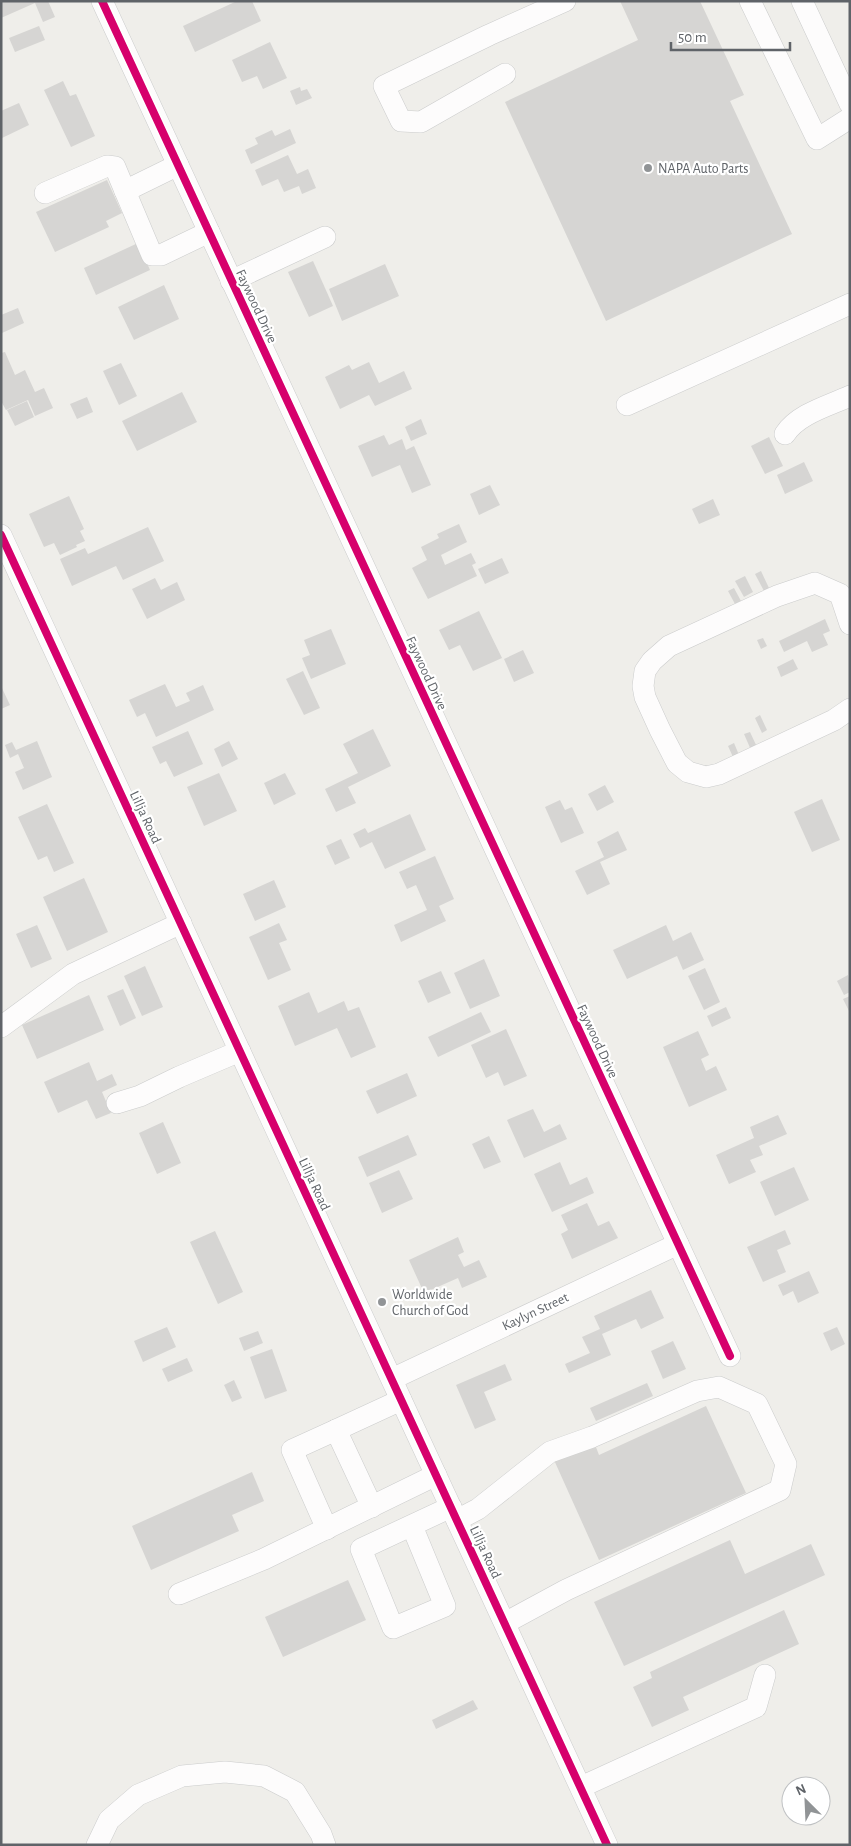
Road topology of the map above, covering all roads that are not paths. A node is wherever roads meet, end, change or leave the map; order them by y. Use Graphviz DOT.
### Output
graph roads {
  1 [pos="102,1"];
  2 [pos="750,1"];
  3 [pos="802,1"];
  4 [pos="563,2"];
  5 [pos="505,74"];
  6 [pos="850,104"];
  7 [pos="850,118"];
  8 [pos="178,165"];
  9 [pos="125,191"];
  10 [pos="45,193"];
  11 [pos="209,232"];
  12 [pos="325,237"];
  13 [pos="231,281"];
  14 [pos="850,304"];
  15 [pos="850,396"];
  16 [pos="627,405"];
  17 [pos="785,434"];
  18 [pos="1,535"];
  19 [pos="845,592"];
  20 [pos="850,624"];
  21 [pos="850,709"];
  22 [pos="181,922"];
  23 [pos="1,1027"];
  24 [pos="240,1051"];
  25 [pos="117,1103"];
  26 [pos="678,1244"];
  27 [pos="730,1356"];
  28 [pos="392,1379"];
  29 [pos="401,1400"];
  30 [pos="336,1430"];
  31 [pos="436,1475"];
  32 [pos="372,1507"];
  33 [pos="454,1513"];
  34 [pos="412,1526"];
  35 [pos="327,1529"];
  36 [pos="179,1594"];
  37 [pos="505,1624"];
  38 [pos="766,1676"];
  39 [pos="580,1787"];
  40 [pos="97,1845"];
  41 [pos="325,1845"];
  42 [pos="606,1845"];
  1 -- 8 [label="street, Faywood Drive"];
  2 -- 7 [label="street"];
  3 -- 6 [label="street"];
  4 -- 5 [label="street"];
  8 -- 9 [label="street"];
  8 -- 11 [label="street, Faywood Drive"];
  9 -- 10 [label="street"];
  9 -- 11 [label="street"];
  11 -- 13 [label="street, Faywood Drive"];
  12 -- 13 [label="street"];
  13 -- 26 [label="street, Faywood Drive"];
  14 -- 16 [label="street"];
  15 -- 17 [label="street"];
  18 -- 22 [label="street, Lillja Road"];
  19 -- 20 [label="street"];
  19 -- 21 [label="street"];
  22 -- 23 [label="street"];
  22 -- 24 [label="street, Lillja Road"];
  24 -- 25 [label="street"];
  24 -- 28 [label="street, Lillja Road"];
  26 -- 27 [label="street, Faywood Drive"];
  26 -- 28 [label="street, Kaylyn Street"];
  28 -- 29 [label="street, Lillja Road"];
  29 -- 30 [label="street"];
  29 -- 31 [label="street, Lillja Road"];
  30 -- 32 [label="street"];
  30 -- 35 [label="street"];
  31 -- 32 [label="street"];
  31 -- 33 [label="street, Lillja Road"];
  32 -- 35 [label="street"];
  33 -- 34 [label="street"];
  33 -- 37 [label="street, Lillja Road"];
  33 -- 37 [label="street"];
  34 -- 34 [label="street"];
  35 -- 36 [label="street"];
  37 -- 39 [label="street, Lillja Road"];
  38 -- 39 [label="street"];
  39 -- 42 [label="street, Lillja Road"];
  40 -- 41 [label="street"];
}
